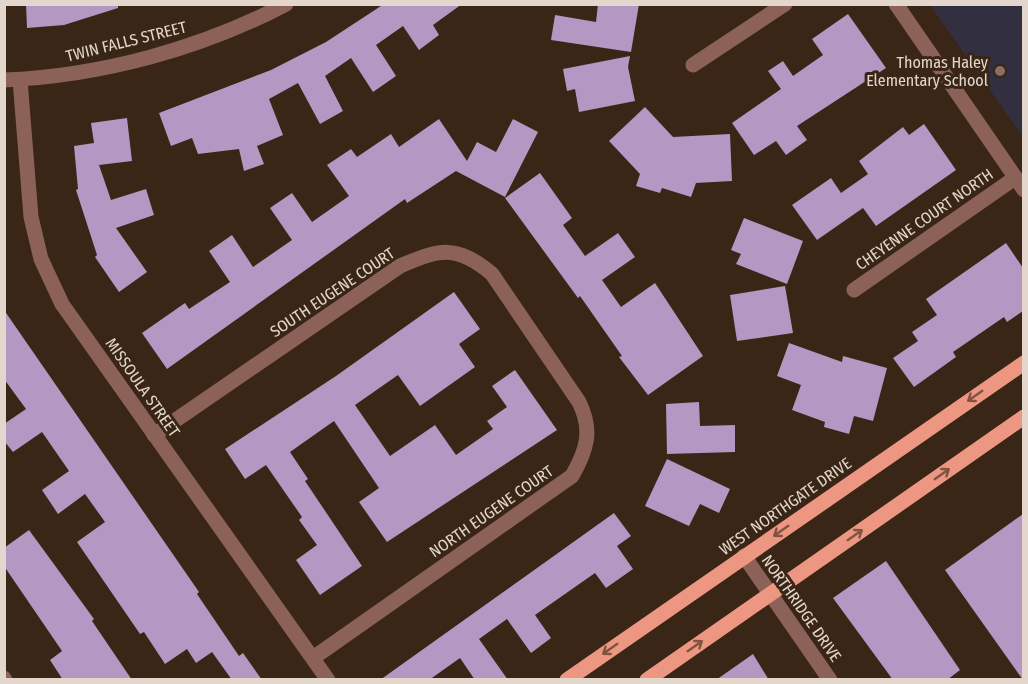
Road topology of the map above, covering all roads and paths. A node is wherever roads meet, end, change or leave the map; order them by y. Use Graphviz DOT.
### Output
graph roads {
  1 [pos="286,4"];
  2 [pos="785,4"];
  3 [pos="896,4"];
  4 [pos="693,65"];
  5 [pos="12,80"];
  6 [pos="1019,184"];
  7 [pos="854,290"];
  8 [pos="544,349"];
  9 [pos="1023,363"];
  10 [pos="1023,417"];
  11 [pos="154,435"];
  12 [pos="744,556"];
  13 [pos="770,594"];
  14 [pos="313,658"];
  15 [pos="328,680"];
  16 [pos="567,680"];
  17 [pos="646,680"];
  18 [pos="830,680"];
  1 -- 5 [label="street, TWIN FALLS STREET"];
  2 -- 4 [label="street"];
  3 -- 6 [label="street"];
  5 -- 11 [label="street, MISSOULA STREET"];
  6 -- 7 [label="street, CHEYENNE COURT NORTH"];
  8 -- 11 [label="street, SOUTH EUGENE COURT"];
  8 -- 14 [label="street, NORTH EUGENE COURT"];
  9 -- 12 [label="main road, WEST NORTHGATE DRIVE, one-way"];
  13 -- 10 [label="main road, one-way"];
  11 -- 14 [label="street, MISSOULA STREET"];
  12 -- 13 [label="street, NORTHRIDGE DRIVE"];
  12 -- 16 [label="main road, WEST NORTHGATE DRIVE, one-way"];
  17 -- 13 [label="main road, one-way"];
  13 -- 18 [label="street, NORTHRIDGE DRIVE"];
  14 -- 15 [label="street, MISSOULA STREET"];
}
